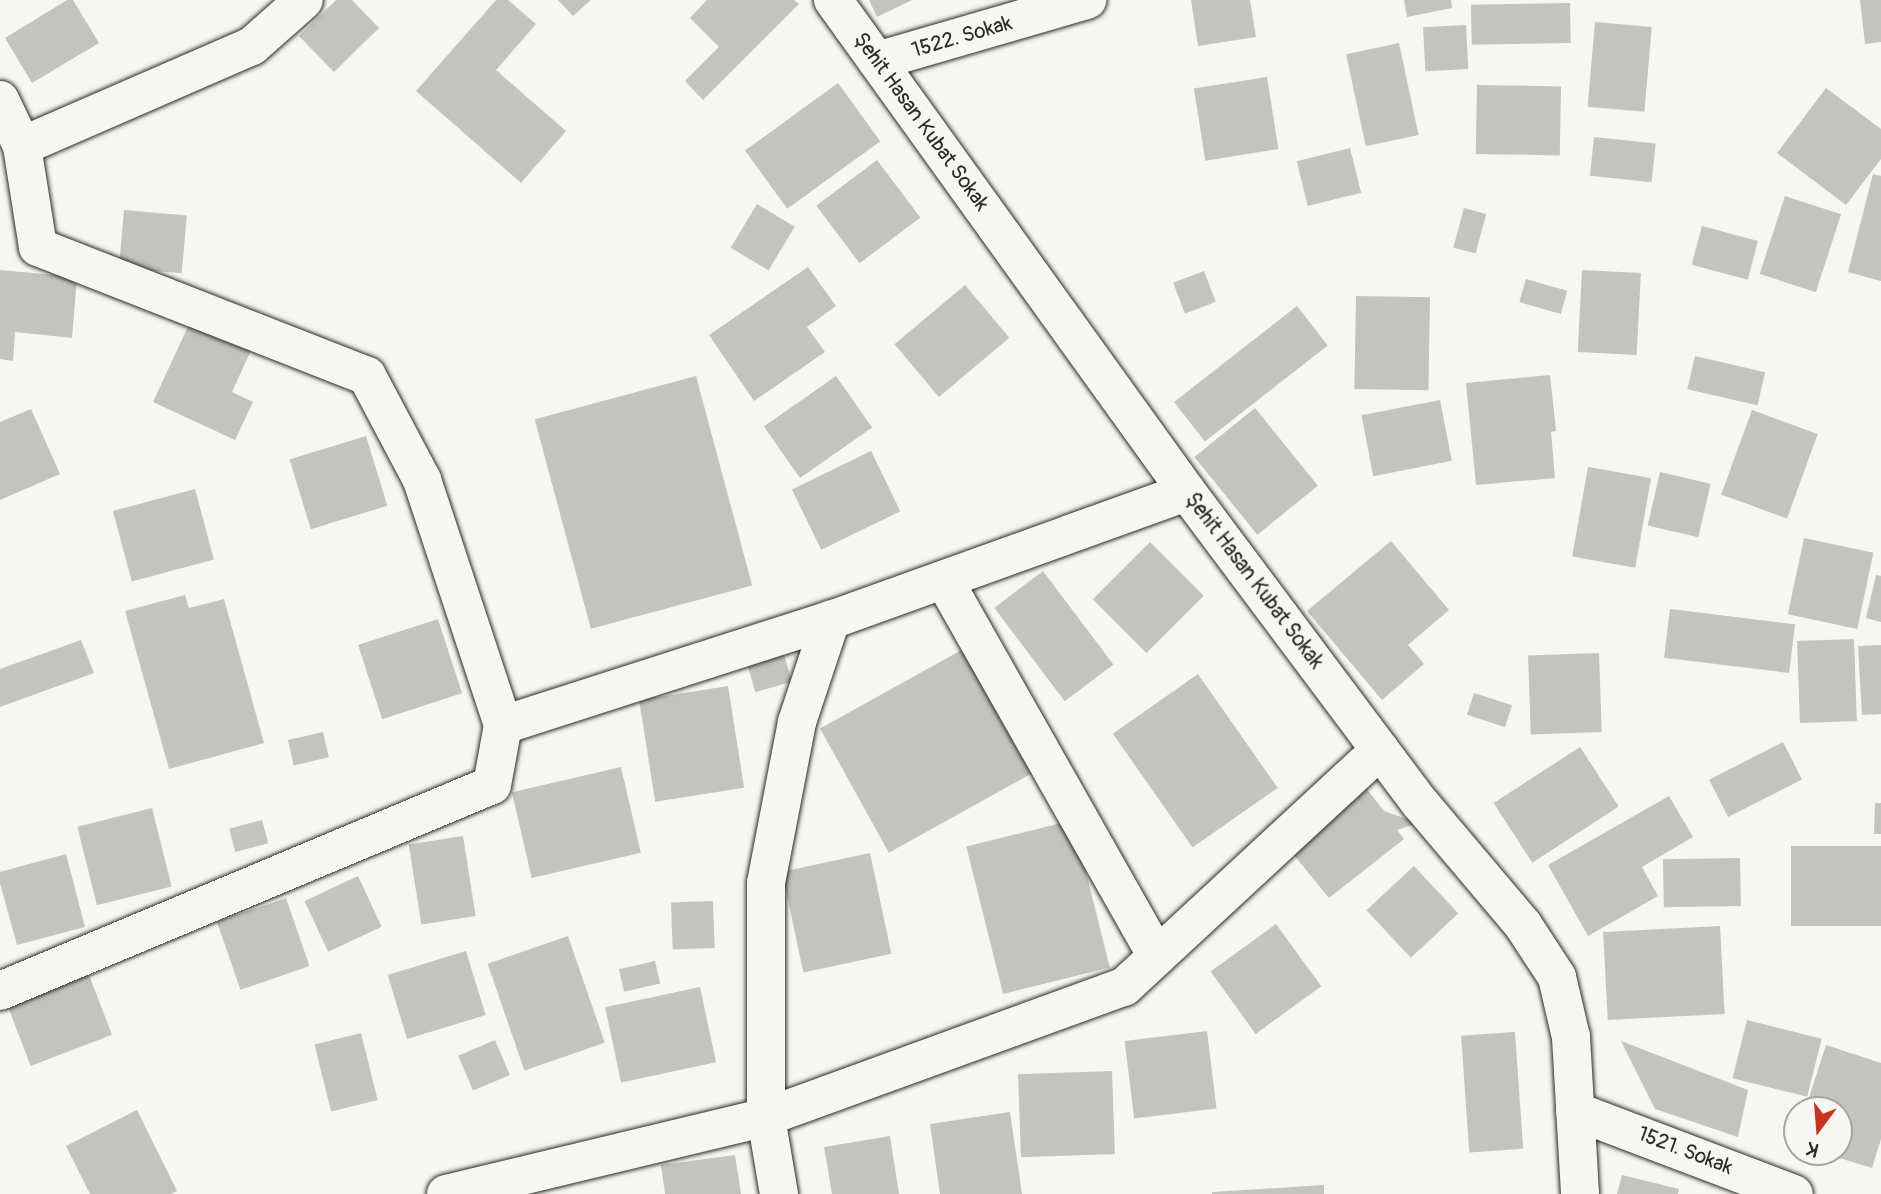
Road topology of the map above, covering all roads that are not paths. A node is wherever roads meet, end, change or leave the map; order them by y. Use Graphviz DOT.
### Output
graph roads {
  1 [pos="303,0"];
  2 [pos="833,0"];
  3 [pos="1087,0"];
  4 [pos="877,61"];
  5 [pos="0,100"];
  6 [pos="22,146"];
  7 [pos="1187,492"];
  8 [pos="944,580"];
  9 [pos="831,620"];
  10 [pos="503,725"];
  11 [pos="1380,750"];
  12 [pos="1157,956"];
  13 [pos="0,991"];
  14 [pos="1575,1111"];
  15 [pos="766,1117"];
  16 [pos="446,1194"];
  17 [pos="779,1194"];
  18 [pos="1580,1194"];
  19 [pos="1794,1194"];
  1 -- 6 [label="street"];
  2 -- 4 [label="street, Şehit Hasan Kubat Sokak"];
  3 -- 4 [label="street, 1522. Sokak"];
  4 -- 7 [label="street, Şehit Hasan Kubat Sokak"];
  5 -- 6 [label="street"];
  6 -- 10 [label="street"];
  7 -- 8 [label="street"];
  7 -- 11 [label="street, Şehit Hasan Kubat Sokak"];
  8 -- 9 [label="street"];
  8 -- 12 [label="street"];
  9 -- 10 [label="street"];
  9 -- 15 [label="street"];
  10 -- 13 [label="street"];
  11 -- 12 [label="street"];
  11 -- 14 [label="street, Şehit Hasan Kubat Sokak"];
  12 -- 15 [label="street"];
  14 -- 18 [label="street, Şehit Hasan Kubat Sokak"];
  14 -- 19 [label="street, 1521. Sokak"];
  15 -- 16 [label="street"];
  15 -- 17 [label="street"];
}
